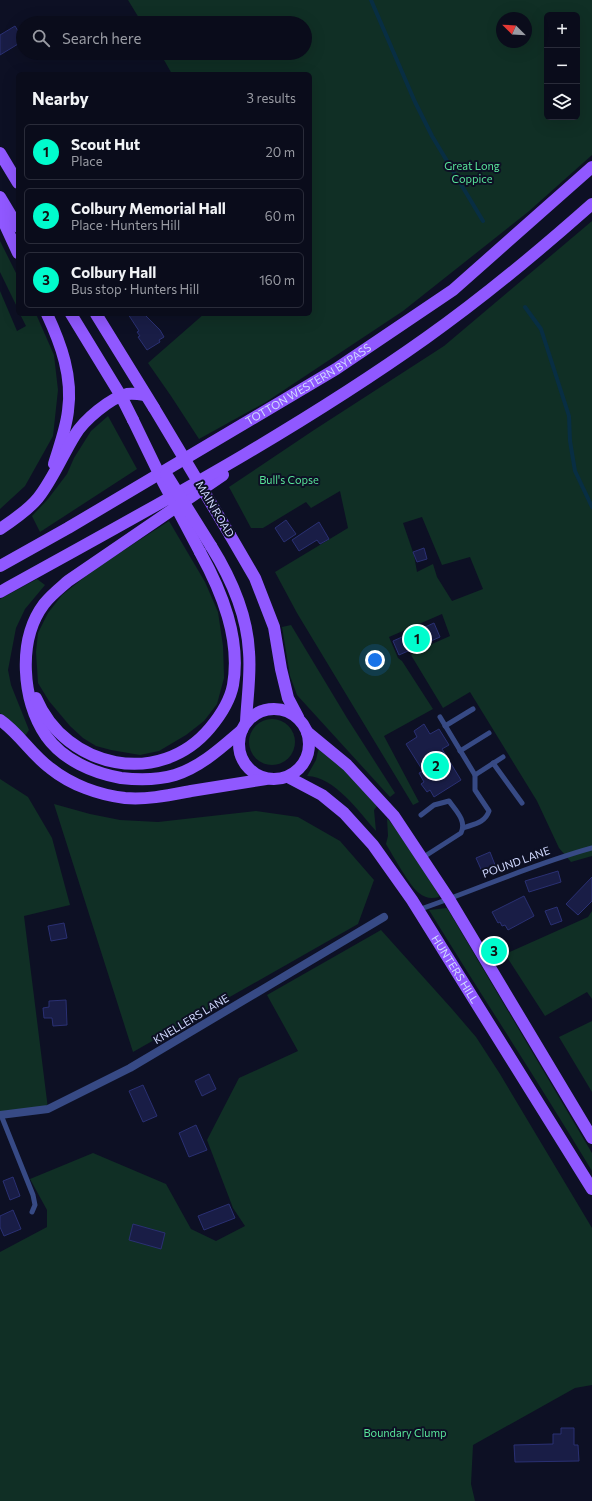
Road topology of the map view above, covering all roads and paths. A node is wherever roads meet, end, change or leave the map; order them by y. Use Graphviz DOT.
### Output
graph roads {
  1 [pos="0,152"];
  2 [pos="592,167"];
  3 [pos="16,180"];
  4 [pos="0,197"];
  5 [pos="592,204"];
  6 [pos="0,214"];
  7 [pos="16,224"];
  8 [pos="16,249"];
  9 [pos="48,316"];
  10 [pos="72,316"];
  11 [pos="97,316"];
  12 [pos="145,395"];
  13 [pos="121,396"];
  14 [pos="299,421"];
  15 [pos="36,500"];
  16 [pos="0,529"];
  17 [pos="206,549"];
  18 [pos="0,566"];
  19 [pos="0,592"];
  20 [pos="27,677"];
  21 [pos="473,709"];
  22 [pos="440,717"];
  23 [pos="299,719"];
  24 [pos="0,720"];
  25 [pos="244,726"];
  26 [pos="445,726"];
  27 [pos="307,732"];
  28 [pos="489,734"];
  29 [pos="460,751"];
  30 [pos="503,757"];
  31 [pos="493,763"];
  32 [pos="475,775"];
  33 [pos="288,777"];
  34 [pos="266,779"];
  35 [pos="522,803"];
  36 [pos="421,815"];
  37 [pos="463,828"];
  38 [pos="592,848"];
  39 [pos="422,858"];
  40 [pos="449,899"];
  41 [pos="418,910"];
  42 [pos="384,917"];
  43 [pos="1,1115"];
  44 [pos="592,1138"];
  45 [pos="592,1189"];
  46 [pos="32,1212"];
  1 -- 3 [label="main road"];
  2 -- 18 [label="main road, TOTTON WESTERN BYPASS"];
  4 -- 7 [label="main road"];
  5 -- 14 [label="main road"];
  6 -- 8 [label="main road"];
  9 -- 15 [label="main road"];
  10 -- 13 [label="main road, MAIN ROAD"];
  11 -- 12 [label="main road, MAIN ROAD"];
  12 -- 13 [label="main road"];
  12 -- 23 [label="main road, MAIN ROAD, bridge"];
  13 -- 15 [label="main road"];
  13 -- 17 [label="main road, MAIN ROAD, bridge"];
  14 -- 19 [label="main road"];
  14 -- 20 [label="main road"];
  15 -- 16 [label="main road"];
  17 -- 20 [label="main road"];
  17 -- 25 [label="main road, MAIN ROAD"];
  20 -- 25 [label="main road"];
  21 -- 26 [label="lane"];
  22 -- 26 [label="lane"];
  23 -- 25 [label="main road"];
  23 -- 27 [label="main road"];
  24 -- 34 [label="main road"];
  25 -- 34 [label="main road"];
  26 -- 29 [label="lane"];
  27 -- 33 [label="main road"];
  27 -- 39 [label="main road"];
  28 -- 29 [label="lane"];
  29 -- 32 [label="lane"];
  30 -- 31 [label="lane"];
  31 -- 32 [label="lane"];
  31 -- 35 [label="lane"];
  32 -- 37 [label="lane"];
  33 -- 34 [label="main road"];
  33 -- 41 [label="main road, HUNTERS HILL"];
  36 -- 37 [label="lane"];
  37 -- 39 [label="lane"];
  38 -- 40 [label="lane, POUND LANE"];
  39 -- 40 [label="main road"];
  40 -- 41 [label="lane, POUND LANE"];
  40 -- 44 [label="main road"];
  41 -- 45 [label="main road, HUNTERS HILL"];
  42 -- 43 [label="street, KNELLERS LANE"];
  43 -- 46 [label="lane"];
}
